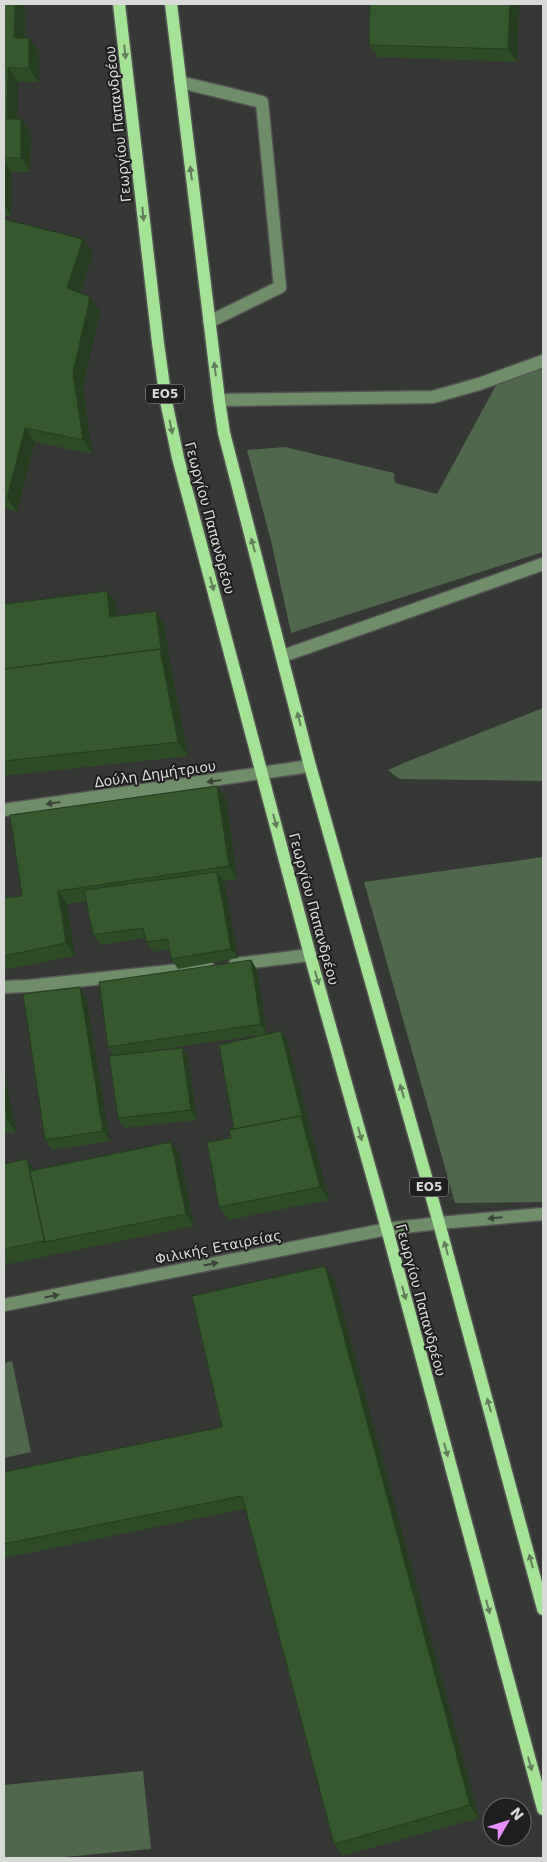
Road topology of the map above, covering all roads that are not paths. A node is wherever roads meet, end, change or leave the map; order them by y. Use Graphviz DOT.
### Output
graph roads {
  1 [pos="119,4"];
  2 [pos="171,4"];
  3 [pos="180,82"];
  4 [pos="209,322"];
  5 [pos="543,361"];
  6 [pos="219,400"];
  7 [pos="543,564"];
  8 [pos="283,656"];
  9 [pos="310,766"];
  10 [pos="262,774"];
  11 [pos="4,810"];
  12 [pos="310,955"];
  13 [pos="4,987"];
  14 [pos="543,1214"];
  15 [pos="439,1223"];
  16 [pos="386,1229"];
  17 [pos="4,1305"];
  18 [pos="543,1609"];
  19 [pos="543,1809"];
  1 -- 10 [label="main road, Γεωργίου Παπανδρέου / ΕΟ5, one-way"];
  2 -- 3 [label="main road, ΕΟ5"];
  4 -- 3 [label="main road, ΕΟ5, one-way"];
  3 -- 4 [label="street"];
  6 -- 4 [label="main road, ΕΟ5, one-way"];
  5 -- 6 [label="street"];
  8 -- 6 [label="main road, ΕΟ5, one-way"];
  7 -- 8 [label="street"];
  9 -- 8 [label="main road, ΕΟ5, one-way"];
  9 -- 10 [label="street, Δούλη Δημήτριου"];
  15 -- 9 [label="main road, ΕΟ5, one-way"];
  10 -- 11 [label="street, Δούλη Δημήτριου, one-way"];
  10 -- 12 [label="main road, Γεωργίου Παπανδρέου / ΕΟ5, one-way"];
  12 -- 13 [label="street"];
  12 -- 16 [label="main road, Γεωργίου Παπανδρέου / ΕΟ5, one-way"];
  14 -- 15 [label="street, Φιλικής Εταιρείας, one-way"];
  15 -- 16 [label="street, Φιλικής Εταιρείας"];
  18 -- 15 [label="main road, ΕΟ5, one-way"];
  17 -- 16 [label="street, Φιλικής Εταιρείας, one-way"];
  16 -- 19 [label="main road, Γεωργίου Παπανδρέου / ΕΟ5, one-way"];
}
